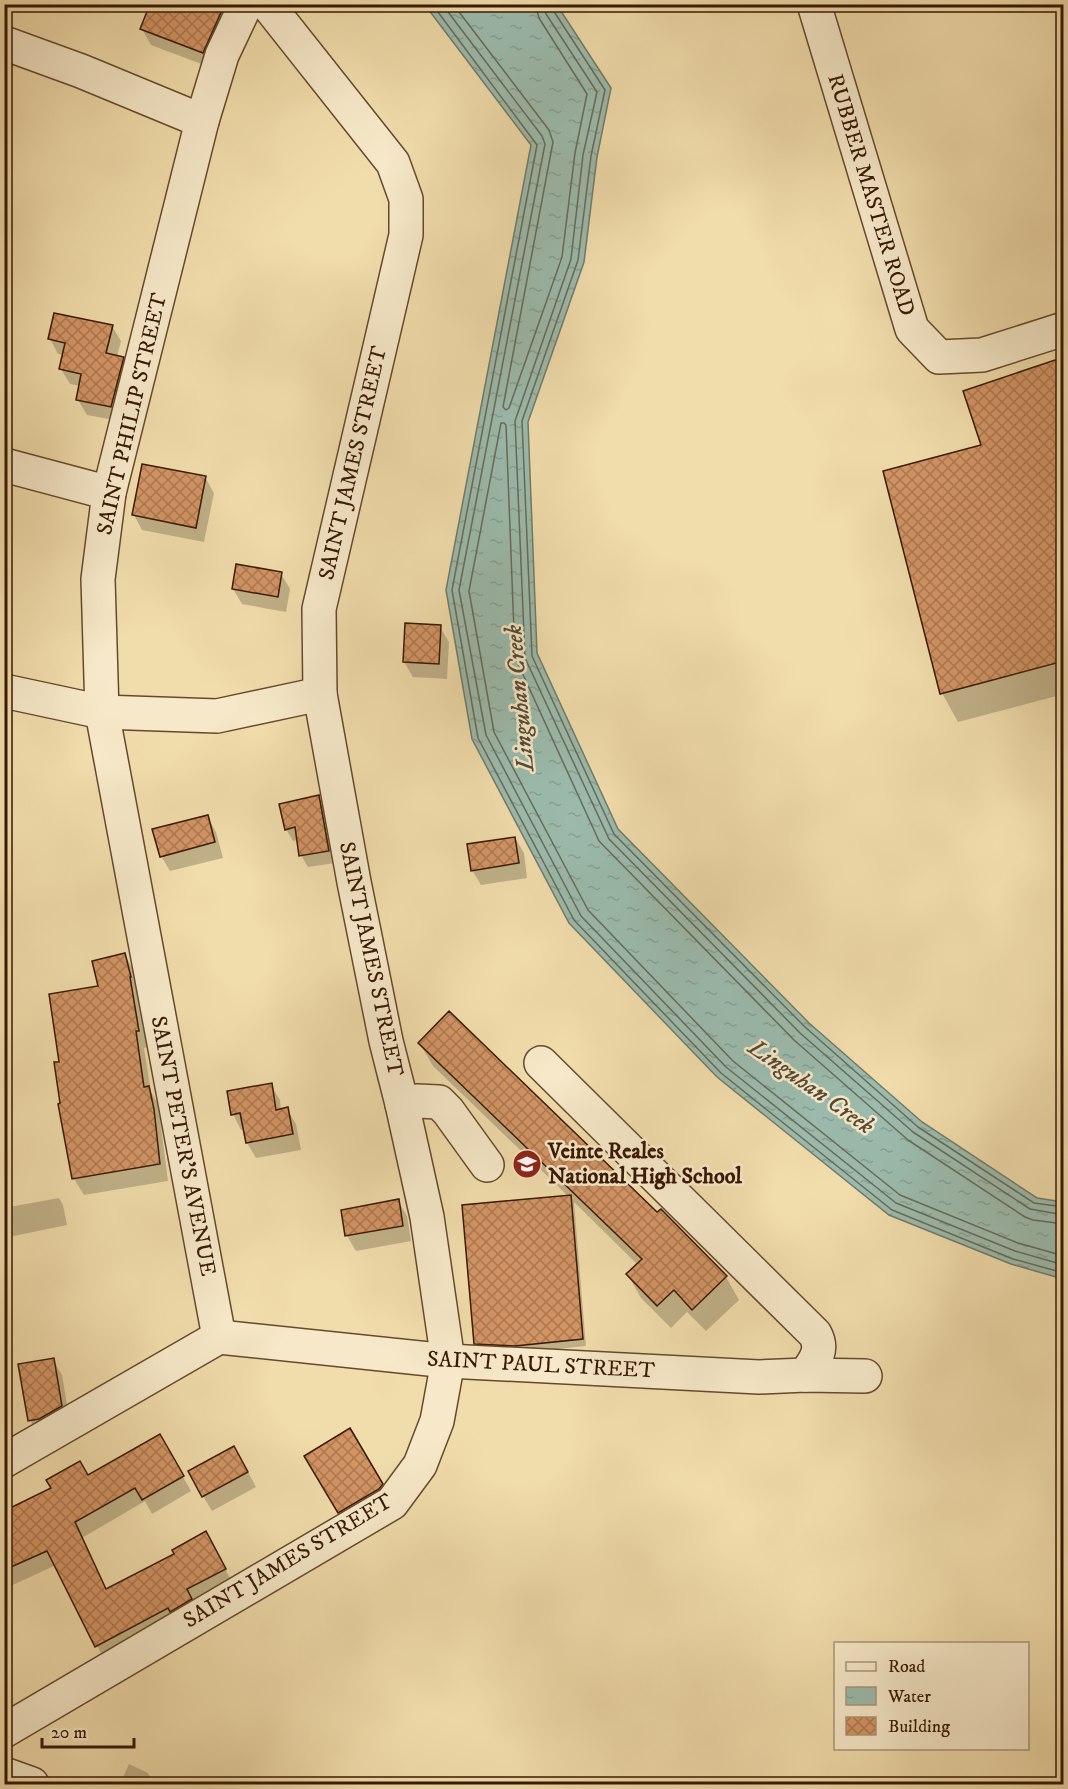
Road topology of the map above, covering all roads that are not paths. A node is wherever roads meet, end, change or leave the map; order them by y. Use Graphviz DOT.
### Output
graph roads {
  1 [pos="246,4"];
  2 [pos="267,4"];
  3 [pos="814,4"];
  4 [pos="4,43"];
  5 [pos="202,121"];
  6 [pos="1064,329"];
  7 [pos="4,465"];
  8 [pos="109,493"];
  9 [pos="4,691"];
  10 [pos="320,694"];
  11 [pos="102,712"];
  12 [pos="541,1063"];
  13 [pos="402,1104"];
  14 [pos="487,1165"];
  15 [pos="219,1337"];
  16 [pos="448,1361"];
  17 [pos="805,1375"];
  18 [pos="865,1376"];
  19 [pos="6,1454"];
  20 [pos="4,1731"];
  21 [pos="4,1774"];
  22 [pos="32,1785"];
  1 -- 5 [label="street, SAINT PHILIP STREET"];
  2 -- 10 [label="street, SAINT JAMES STREET"];
  3 -- 6 [label="street, RUBBER MASTER ROAD"];
  4 -- 5 [label="street"];
  5 -- 8 [label="street, SAINT PHILIP STREET"];
  7 -- 8 [label="street"];
  8 -- 11 [label="street, SAINT PHILIP STREET"];
  9 -- 11 [label="street"];
  10 -- 11 [label="street"];
  10 -- 13 [label="street, SAINT JAMES STREET"];
  11 -- 15 [label="street, SAINT PETER'S AVENUE"];
  12 -- 17 [label="street"];
  13 -- 14 [label="street"];
  13 -- 16 [label="street, SAINT JAMES STREET"];
  15 -- 16 [label="street, SAINT PAUL STREET"];
  15 -- 19 [label="street"];
  16 -- 17 [label="street, SAINT PAUL STREET"];
  16 -- 20 [label="street, SAINT JAMES STREET"];
  17 -- 18 [label="street, SAINT PAUL STREET"];
  21 -- 22 [label="street"];
}
